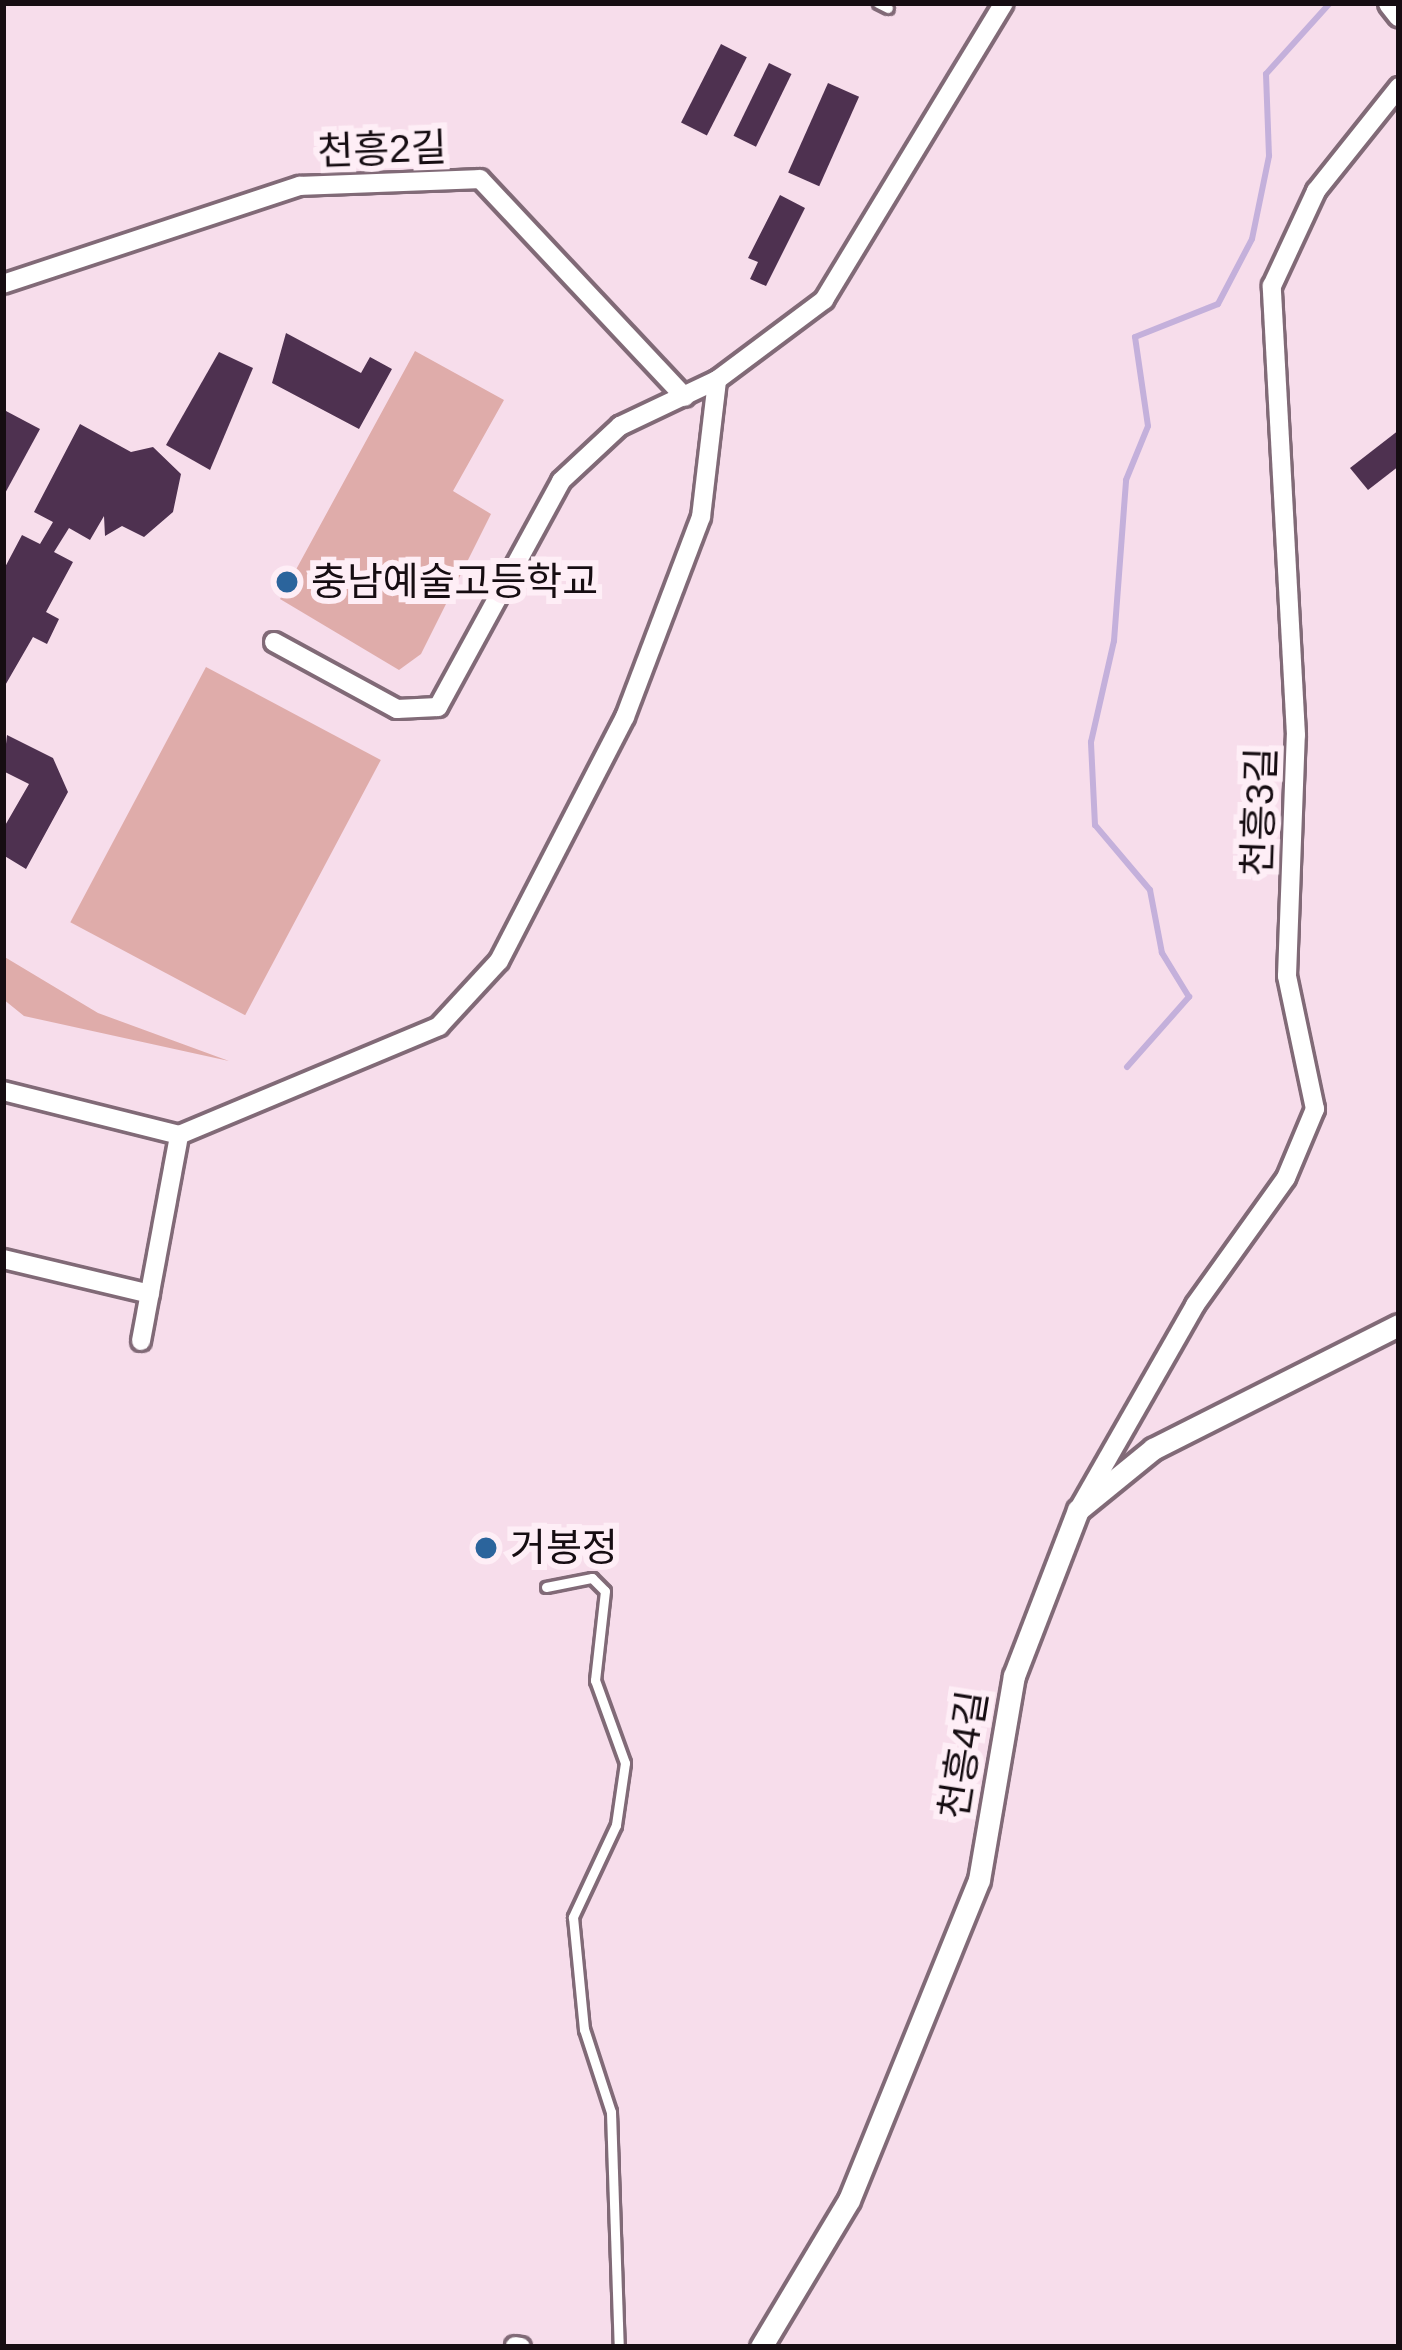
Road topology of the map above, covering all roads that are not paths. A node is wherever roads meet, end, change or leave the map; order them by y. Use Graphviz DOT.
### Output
graph roads {
  1 [pos="1004,3"];
  2 [pos="1389,3"];
  3 [pos="1399,16"];
  4 [pos="1399,87"];
  5 [pos="3,284"];
  6 [pos="717,380"];
  7 [pos="686,397"];
  8 [pos="274,642"];
  9 [pos="3,1091"];
  10 [pos="179,1135"];
  11 [pos="3,1258"];
  12 [pos="150,1294"];
  13 [pos="1399,1325"];
  14 [pos="141,1341"];
  15 [pos="1078,1510"];
  16 [pos="546,1587"];
  17 [pos="619,2347"];
  18 [pos="761,2347"];
  1 -- 6 [label="street"];
  2 -- 3 [label="street"];
  4 -- 15 [label="street, 천흥3길"];
  5 -- 7 [label="street, 천흥2길"];
  6 -- 7 [label="street"];
  6 -- 10 [label="street"];
  7 -- 8 [label="street"];
  9 -- 10 [label="street"];
  10 -- 12 [label="street"];
  11 -- 12 [label="street"];
  12 -- 14 [label="street"];
  13 -- 15 [label="street, 천흥4길"];
  15 -- 18 [label="street, 천흥4길"];
  16 -- 17 [label="lane"];
}
